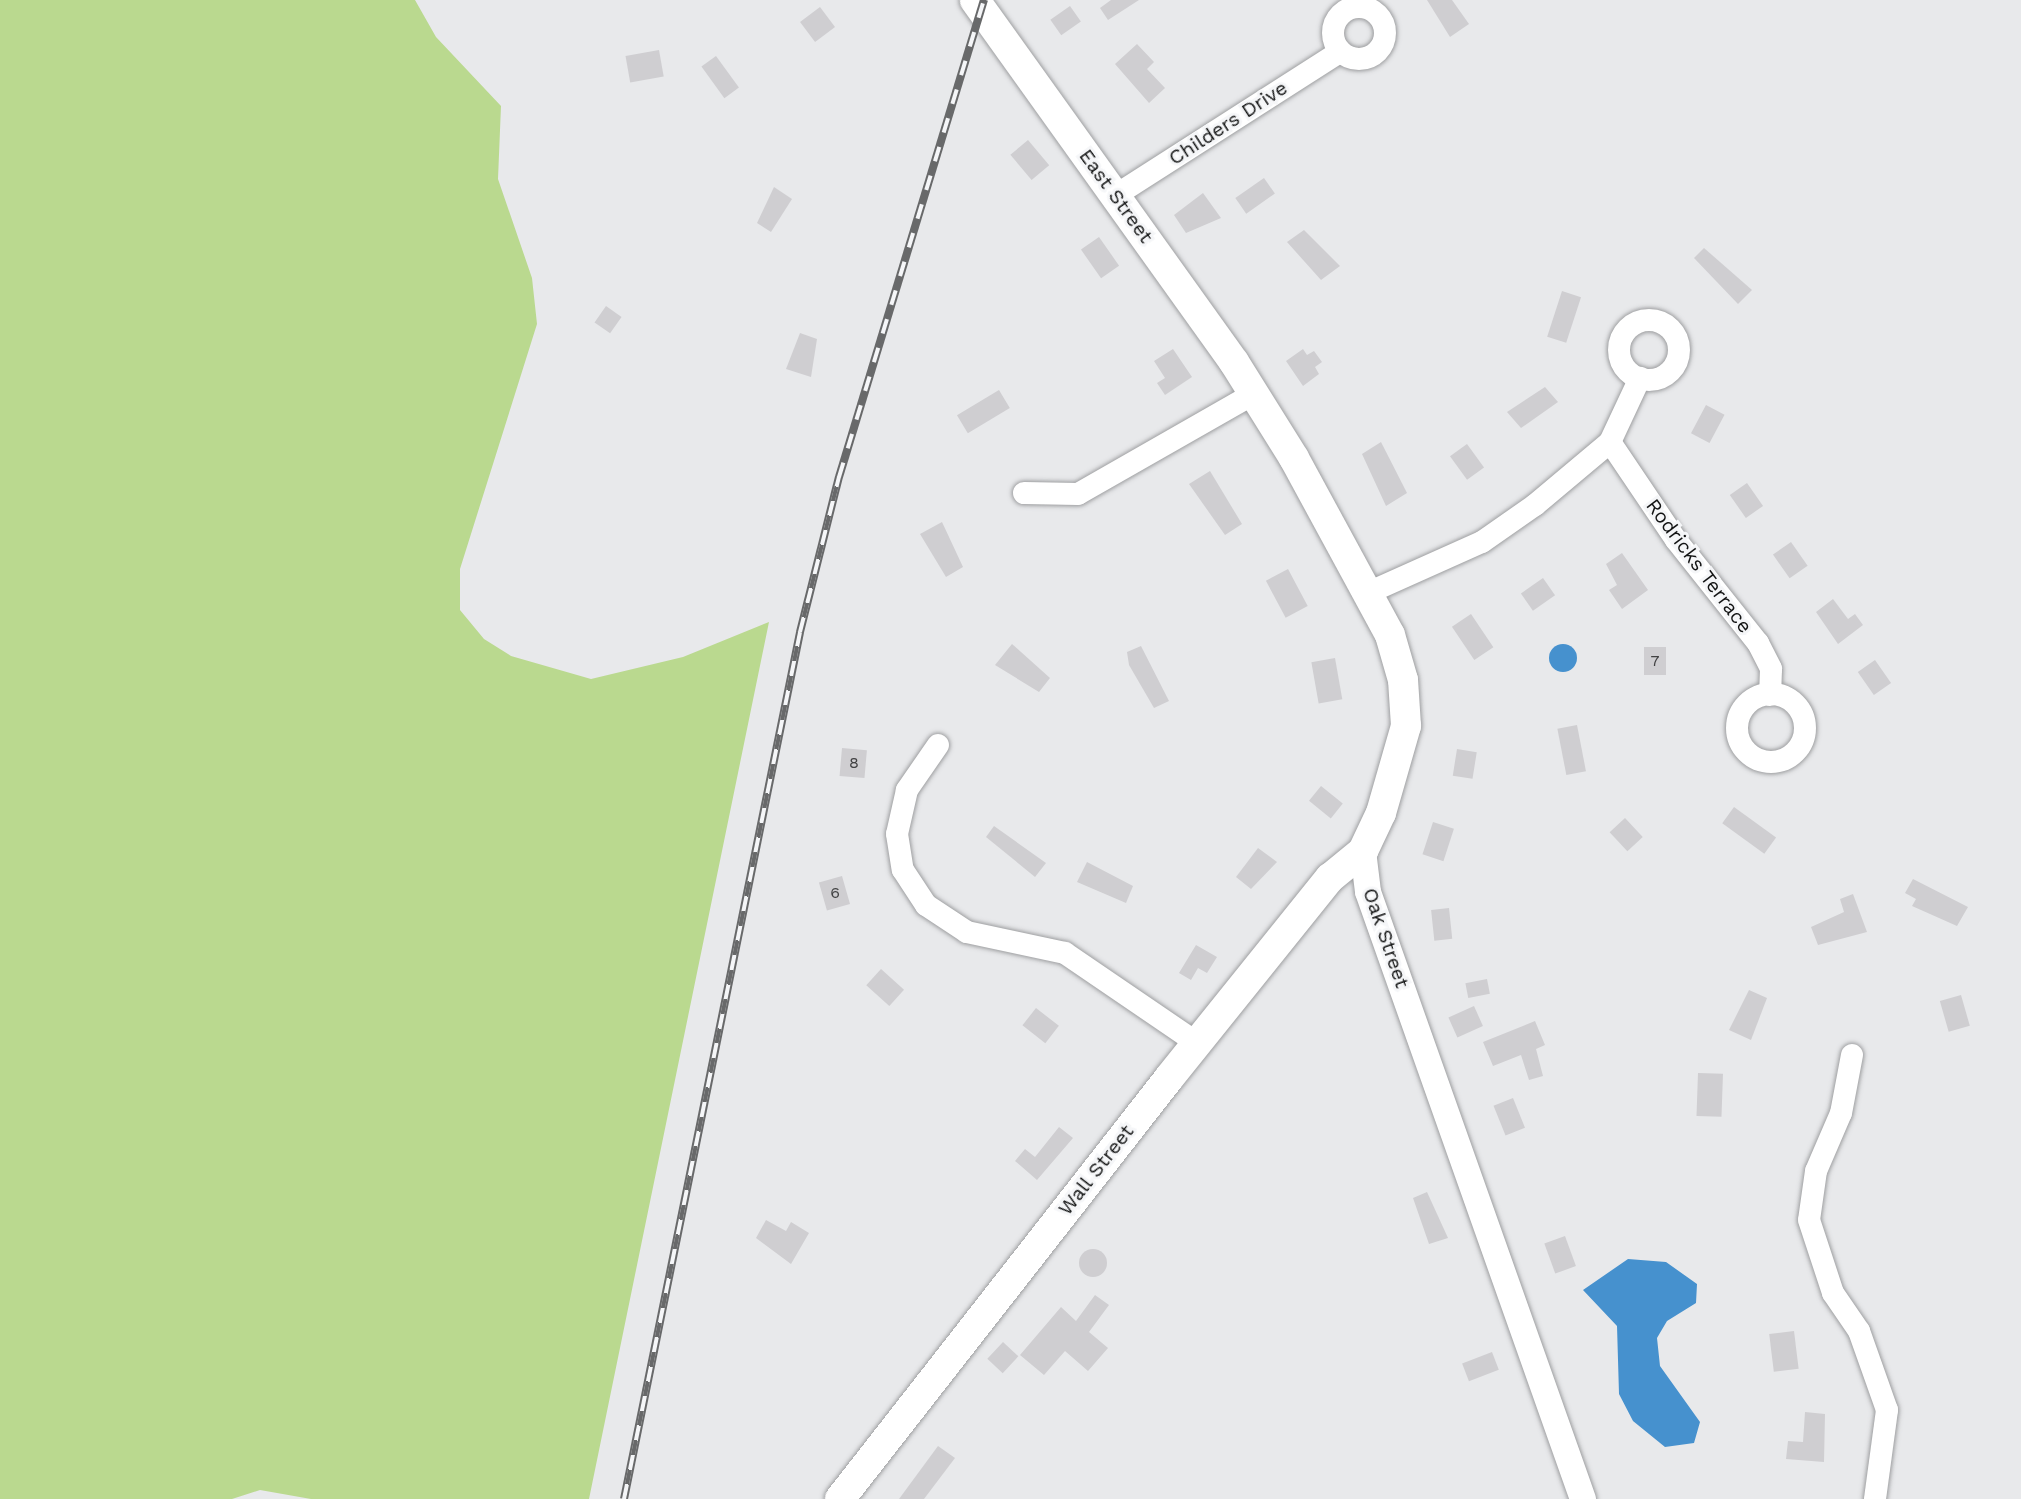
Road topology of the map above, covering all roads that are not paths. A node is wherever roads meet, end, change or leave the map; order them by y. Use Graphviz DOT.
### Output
graph roads {
  1 [pos="975,0"];
  2 [pos="1340,52"];
  3 [pos="1116,195"];
  4 [pos="1640,378"];
  5 [pos="1255,393"];
  6 [pos="1610,442"];
  7 [pos="1024,493"];
  8 [pos="1370,592"];
  9 [pos="1770,695"];
  10 [pos="938,745"];
  11 [pos="1363,851"];
  12 [pos="1197,1043"];
  13 [pos="1852,1055"];
  14 [pos="840,1499"];
  15 [pos="1583,1499"];
  16 [pos="1875,1499"];
  1 -- 3 [label="main road, East Street"];
  2 -- 3 [label="street, Childers Drive"];
  3 -- 5 [label="main road, East Street"];
  4 -- 6 [label="street"];
  5 -- 7 [label="street"];
  5 -- 8 [label="main road"];
  6 -- 8 [label="street"];
  6 -- 9 [label="street, Rodricks Terrace"];
  8 -- 11 [label="main road"];
  10 -- 12 [label="street"];
  11 -- 12 [label="main road, Wall Street"];
  11 -- 15 [label="street, Oak Street"];
  12 -- 14 [label="main road, Wall Street"];
  13 -- 16 [label="street"];
}
